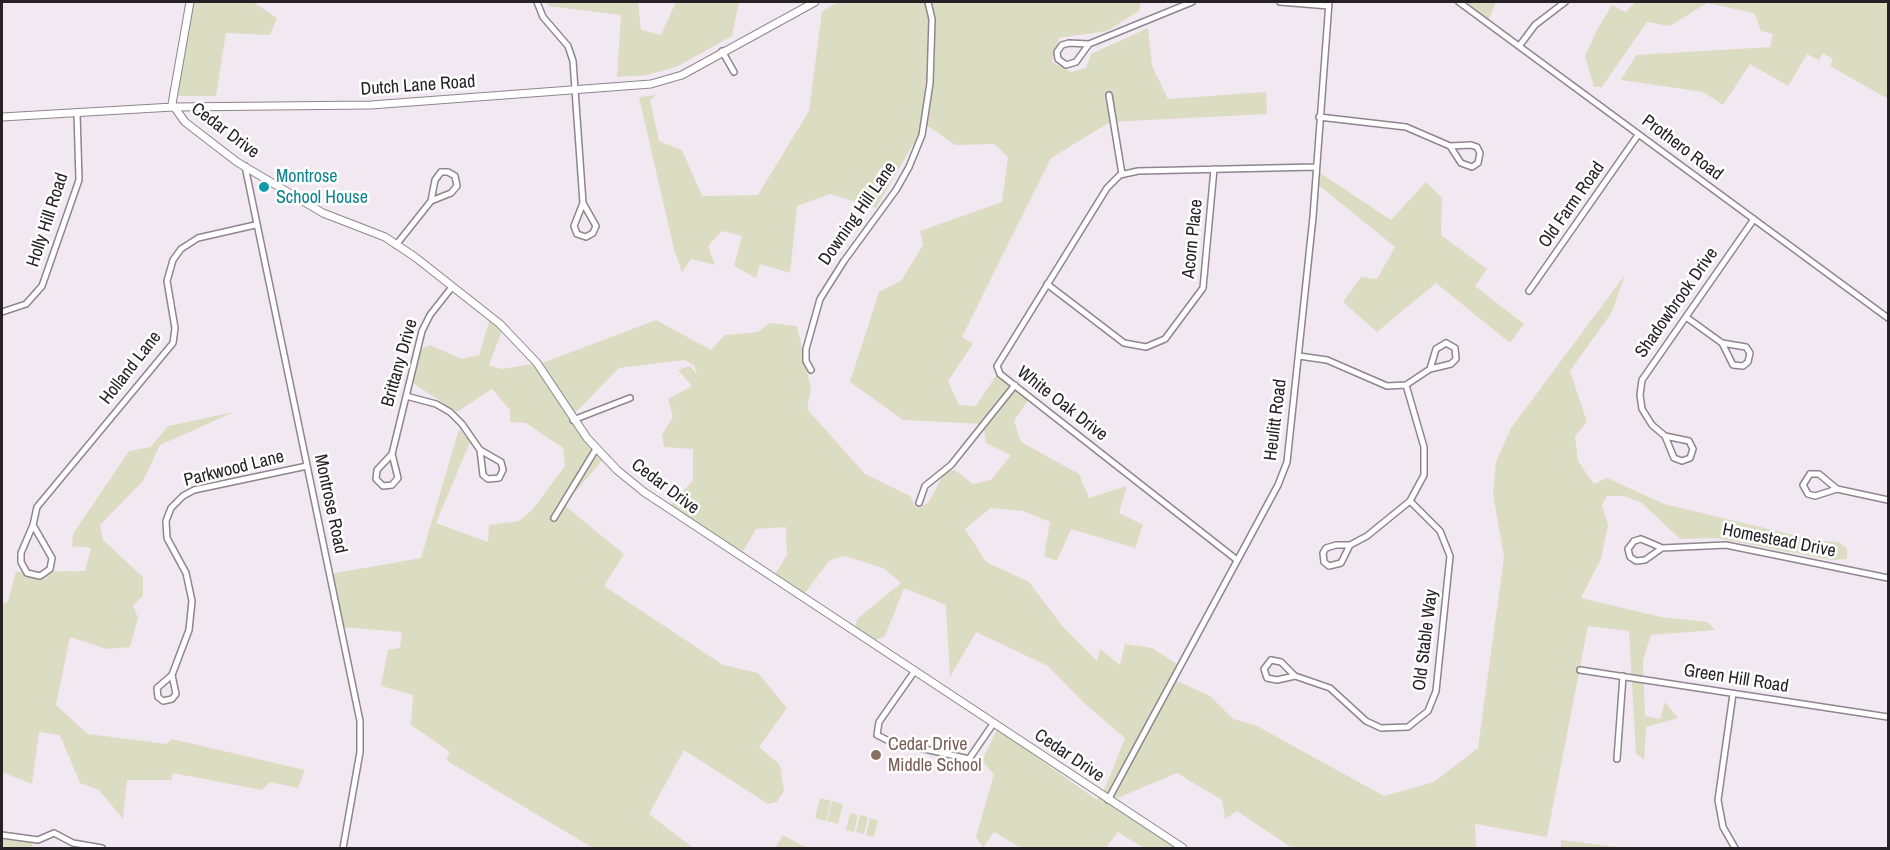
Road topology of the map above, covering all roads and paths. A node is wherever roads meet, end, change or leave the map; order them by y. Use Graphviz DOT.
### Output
graph roads {
  1 [pos="190,2"];
  2 [pos="537,2"];
  3 [pos="815,2"];
  4 [pos="928,2"];
  5 [pos="1192,2"];
  6 [pos="1280,2"];
  7 [pos="1459,2"];
  8 [pos="1565,2"];
  9 [pos="1329,4"];
  10 [pos="1089,44"];
  11 [pos="1520,45"];
  12 [pos="722,51"];
  13 [pos="734,72"];
  14 [pos="575,91"];
  15 [pos="1109,94"];
  16 [pos="173,107"];
  17 [pos="77,113"];
  18 [pos="2,117"];
  19 [pos="1319,117"];
  20 [pos="1638,135"];
  21 [pos="1450,146"];
  22 [pos="244,166"];
  23 [pos="1315,167"];
  24 [pos="1214,169"];
  25 [pos="1122,174"];
  26 [pos="431,201"];
  27 [pos="583,203"];
  28 [pos="1754,219"];
  29 [pos="255,225"];
  30 [pos="396,244"];
  31 [pos="1047,284"];
  32 [pos="452,287"];
  33 [pos="1529,291"];
  34 [pos="2,312"];
  35 [pos="1686,317"];
  36 [pos="1888,318"];
  37 [pos="1722,343"];
  38 [pos="1299,356"];
  39 [pos="1431,369"];
  40 [pos="811,370"];
  41 [pos="1015,385"];
  42 [pos="1406,385"];
  43 [pos="406,396"];
  44 [pos="630,398"];
  45 [pos="573,420"];
  46 [pos="1665,436"];
  47 [pos="596,449"];
  48 [pos="480,450"];
  49 [pos="392,454"];
  50 [pos="307,466"];
  51 [pos="1837,489"];
  52 [pos="1888,500"];
  53 [pos="1410,501"];
  54 [pos="919,502"];
  55 [pos="554,518"];
  56 [pos="33,525"];
  57 [pos="1350,545"];
  58 [pos="1662,548"];
  59 [pos="1237,560"];
  60 [pos="1888,578"];
  61 [pos="1580,670"];
  62 [pos="914,672"];
  63 [pos="172,675"];
  64 [pos="1295,675"];
  65 [pos="1623,676"];
  66 [pos="1733,694"];
  67 [pos="1888,717"];
  68 [pos="993,724"];
  69 [pos="1617,759"];
  70 [pos="1108,800"];
  71 [pos="2,835"];
  72 [pos="38,840"];
  73 [pos="1178,847"];
  74 [pos="36,849"];
  75 [pos="102,849"];
  76 [pos="343,849"];
  77 [pos="1735,849"];
  1 -- 16 [label="street"];
  2 -- 14 [label="street"];
  3 -- 12 [label="street, Dutch Lane Road"];
  4 -- 40 [label="street, Downing Hill Lane"];
  5 -- 10 [label="street"];
  6 -- 9 [label="street"];
  7 -- 11 [label="street, Prothero Road"];
  8 -- 11 [label="street"];
  9 -- 19 [label="street, Heulitt Road"];
  10 -- 10 [label="street"];
  11 -- 20 [label="street, Prothero Road"];
  12 -- 13 [label="street"];
  12 -- 14 [label="street, Dutch Lane Road"];
  14 -- 16 [label="street, Dutch Lane Road"];
  14 -- 27 [label="street"];
  15 -- 25 [label="street"];
  16 -- 17 [label="street, Dutch Lane Road"];
  16 -- 22 [label="street, Cedar Drive"];
  17 -- 18 [label="street, Dutch Lane Road"];
  17 -- 34 [label="street, Holly Hill Road"];
  19 -- 21 [label="street"];
  19 -- 23 [label="street, Heulitt Road"];
  20 -- 28 [label="street, Prothero Road"];
  20 -- 33 [label="street, Old Farm Road"];
  21 -- 21 [label="street"];
  22 -- 29 [label="street, Montrose Road"];
  22 -- 30 [label="street, Cedar Drive"];
  23 -- 24 [label="street"];
  23 -- 38 [label="street, Heulitt Road"];
  24 -- 25 [label="street"];
  24 -- 31 [label="street, Acorn Place"];
  25 -- 31 [label="street, White Oak Drive"];
  26 -- 26 [label="street"];
  26 -- 30 [label="street"];
  27 -- 27 [label="street"];
  28 -- 35 [label="street, Shadowbrook Drive"];
  28 -- 36 [label="street, Prothero Road"];
  29 -- 50 [label="street, Montrose Road"];
  29 -- 56 [label="street, Holland Lane"];
  30 -- 32 [label="street, Cedar Drive"];
  31 -- 41 [label="street, White Oak Drive"];
  32 -- 43 [label="street, Brittany Drive"];
  32 -- 45 [label="street, Cedar Drive"];
  35 -- 37 [label="street"];
  35 -- 46 [label="street, Shadowbrook Drive"];
  37 -- 37 [label="street"];
  38 -- 42 [label="street"];
  38 -- 59 [label="street, Heulitt Road"];
  39 -- 39 [label="street"];
  39 -- 42 [label="street"];
  41 -- 54 [label="street"];
  41 -- 59 [label="street, White Oak Drive"];
  42 -- 53 [label="street"];
  43 -- 48 [label="street"];
  43 -- 49 [label="street, Brittany Drive"];
  44 -- 45 [label="street"];
  45 -- 47 [label="street, Cedar Drive"];
  46 -- 46 [label="street, Shadowbrook Drive"];
  47 -- 55 [label="street"];
  47 -- 62 [label="street, Cedar Drive"];
  48 -- 48 [label="street"];
  49 -- 49 [label="street, Brittany Drive"];
  50 -- 63 [label="street, Parkwood Lane"];
  50 -- 76 [label="street, Montrose Road"];
  51 -- 51 [label="street"];
  51 -- 52 [label="street"];
  53 -- 57 [label="street"];
  53 -- 64 [label="street, Old Stable Way"];
  56 -- 56 [label="street, Holland Lane"];
  57 -- 57 [label="street"];
  58 -- 58 [label="street, Homestead Drive"];
  58 -- 60 [label="street, Homestead Drive"];
  59 -- 70 [label="street, Heulitt Road"];
  61 -- 65 [label="street, Green Hill Road"];
  62 -- 68 [label="street, Cedar Drive"];
  62 -- 68 [label="street"];
  63 -- 63 [label="street, Parkwood Lane"];
  64 -- 64 [label="street"];
  65 -- 66 [label="street, Green Hill Road"];
  65 -- 69 [label="street"];
  66 -- 67 [label="street, Green Hill Road"];
  66 -- 77 [label="street"];
  68 -- 70 [label="street, Cedar Drive"];
  70 -- 73 [label="street, Cedar Drive"];
  71 -- 72 [label="street"];
  72 -- 74 [label="street"];
  72 -- 75 [label="street"];
}
